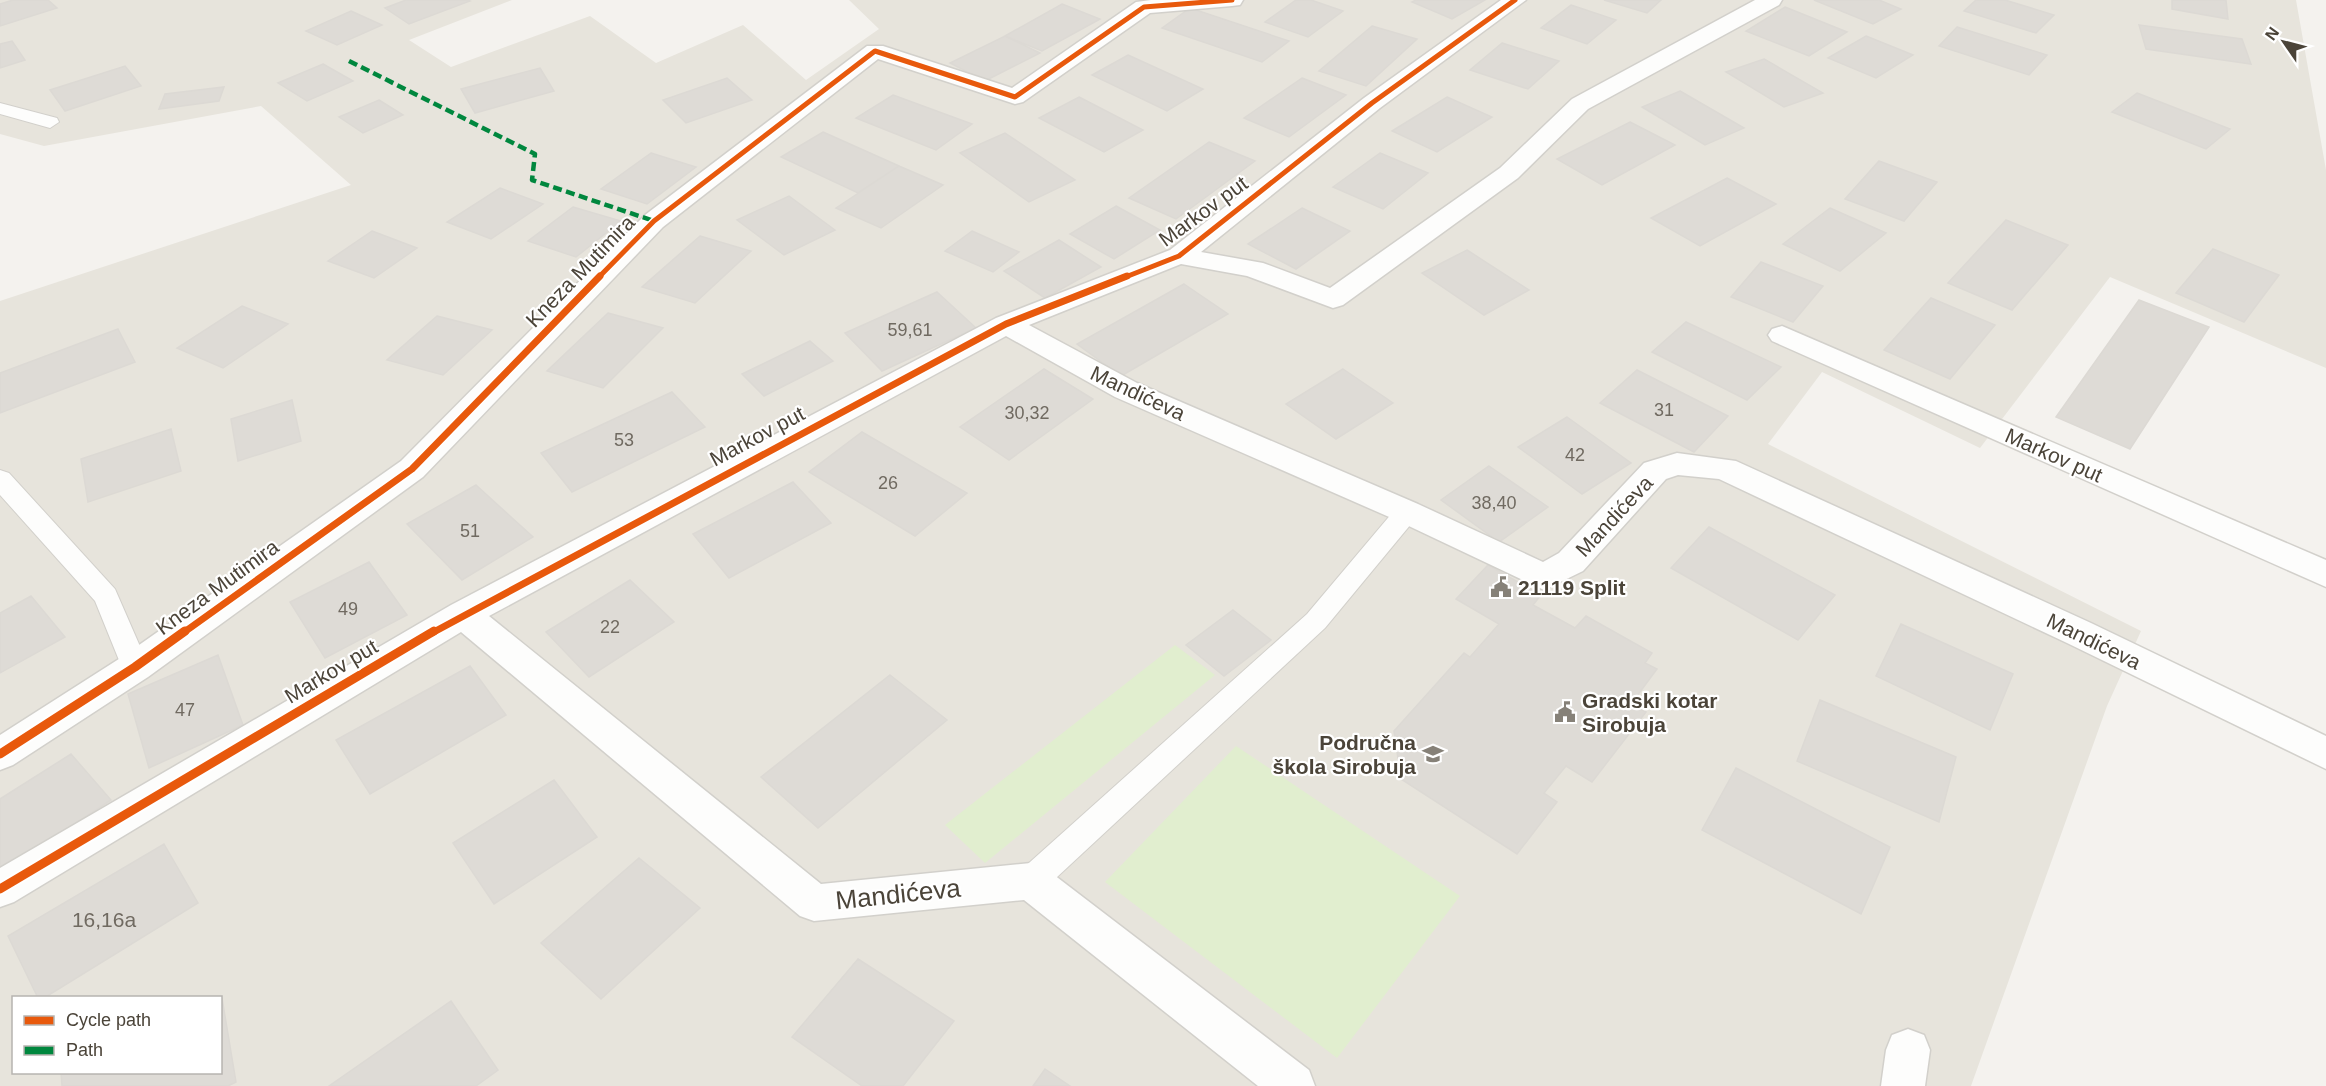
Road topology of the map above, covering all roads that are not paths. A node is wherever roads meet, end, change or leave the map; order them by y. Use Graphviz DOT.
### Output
graph roads {
  1 [pos="1232,0"];
  2 [pos="1515,0"];
  3 [pos="1771,0"];
  4 [pos="0,108"];
  5 [pos="50,122"];
  6 [pos="1179,256"];
  7 [pos="1006,324"];
  8 [pos="1782,335"];
  9 [pos="0,479"];
  10 [pos="1407,512"];
  11 [pos="2326,574"];
  12 [pos="463,614"];
  13 [pos="135,667"];
  14 [pos="2326,753"];
  15 [pos="0,754"];
  16 [pos="1031,881"];
  17 [pos="0,889"];
  18 [pos="1293,1086"];
  1 -- 13 [label="street, Kneza Mutimira"];
  2 -- 6 [label="street, Markov put"];
  3 -- 6 [label="street"];
  4 -- 5 [label="lane"];
  6 -- 7 [label="street, Markov put"];
  7 -- 10 [label="street, Mandićeva"];
  7 -- 12 [label="street, Markov put"];
  8 -- 11 [label="street, Markov put"];
  9 -- 13 [label="lane"];
  10 -- 14 [label="street, Mandićeva"];
  10 -- 16 [label="lane"];
  12 -- 16 [label="street, Mandićeva"];
  12 -- 17 [label="street, Markov put"];
  13 -- 15 [label="street, Kneza Mutimira"];
  16 -- 18 [label="street"];
}
